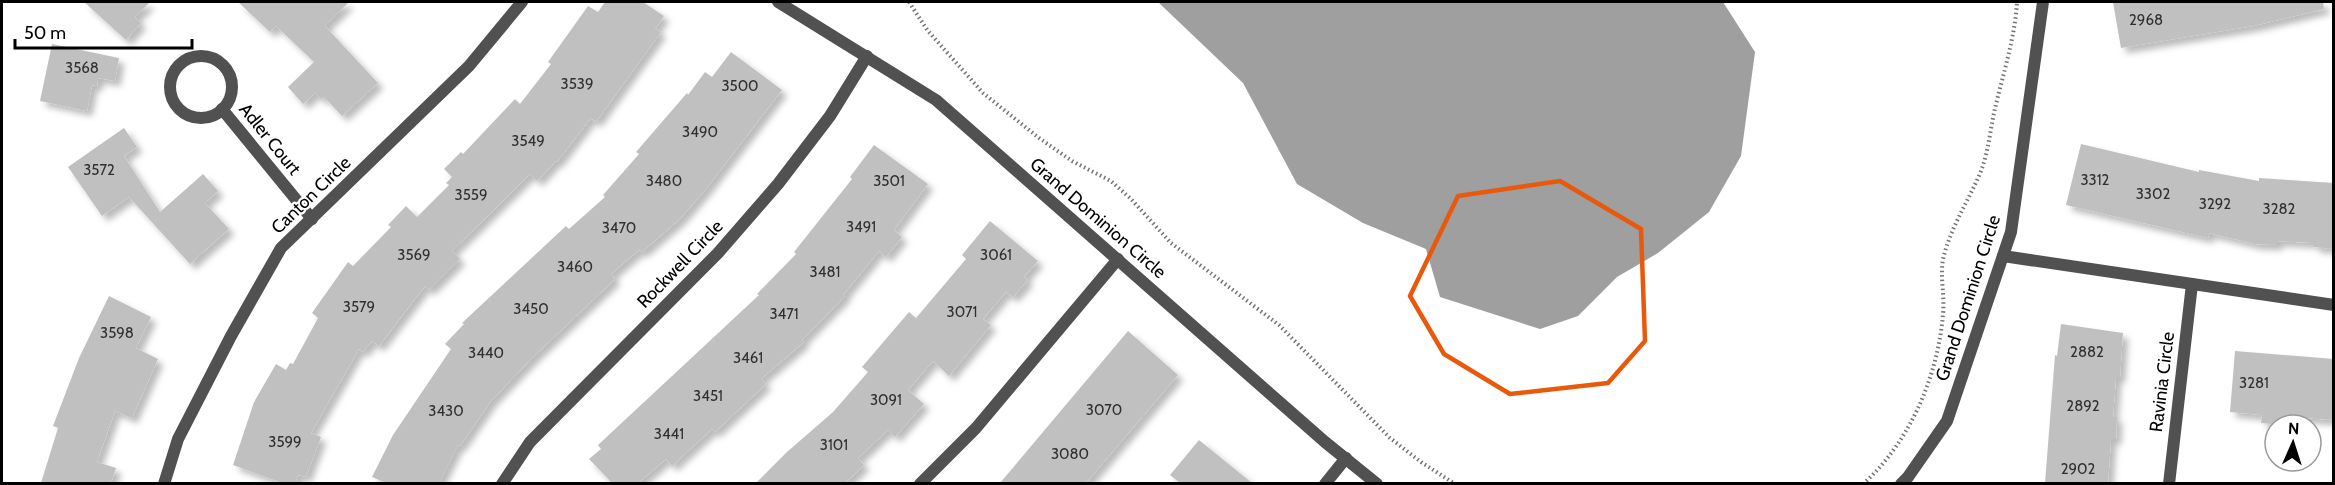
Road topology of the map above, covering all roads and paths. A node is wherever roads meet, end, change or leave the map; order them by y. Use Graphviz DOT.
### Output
graph roads {
  1 [pos="522,2"];
  2 [pos="778,2"];
  3 [pos="909,2"];
  4 [pos="2017,2"];
  5 [pos="2043,2"];
  6 [pos="867,56"];
  7 [pos="222,109"];
  8 [pos="312,219"];
  9 [pos="2003,256"];
  10 [pos="1118,259"];
  11 [pos="2192,284"];
  12 [pos="2334,305"];
  13 [pos="1346,458"];
  14 [pos="164,483"];
  15 [pos="502,483"];
  16 [pos="920,483"];
  17 [pos="1325,483"];
  18 [pos="1377,483"];
  19 [pos="1455,483"];
  20 [pos="1863,483"];
  21 [pos="1901,483"];
  22 [pos="2169,483"];
  1 -- 8 [label="street, Canton Circle"];
  2 -- 6 [label="street, Grand Dominion Circle"];
  3 -- 19 [label="path"];
  4 -- 20 [label="path"];
  5 -- 9 [label="street, Grand Dominion Circle"];
  6 -- 10 [label="street, Grand Dominion Circle"];
  6 -- 15 [label="street, Rockwell Circle"];
  7 -- 7 [label="street, Adler Court"];
  7 -- 8 [label="street, Adler Court"];
  8 -- 14 [label="street, Canton Circle"];
  9 -- 11 [label="street"];
  9 -- 21 [label="street, Grand Dominion Circle"];
  10 -- 13 [label="street, Grand Dominion Circle"];
  10 -- 16 [label="street"];
  11 -- 12 [label="street"];
  11 -- 22 [label="street, Ravinia Circle"];
  13 -- 17 [label="street"];
  13 -- 18 [label="street, Grand Dominion Circle"];
}
